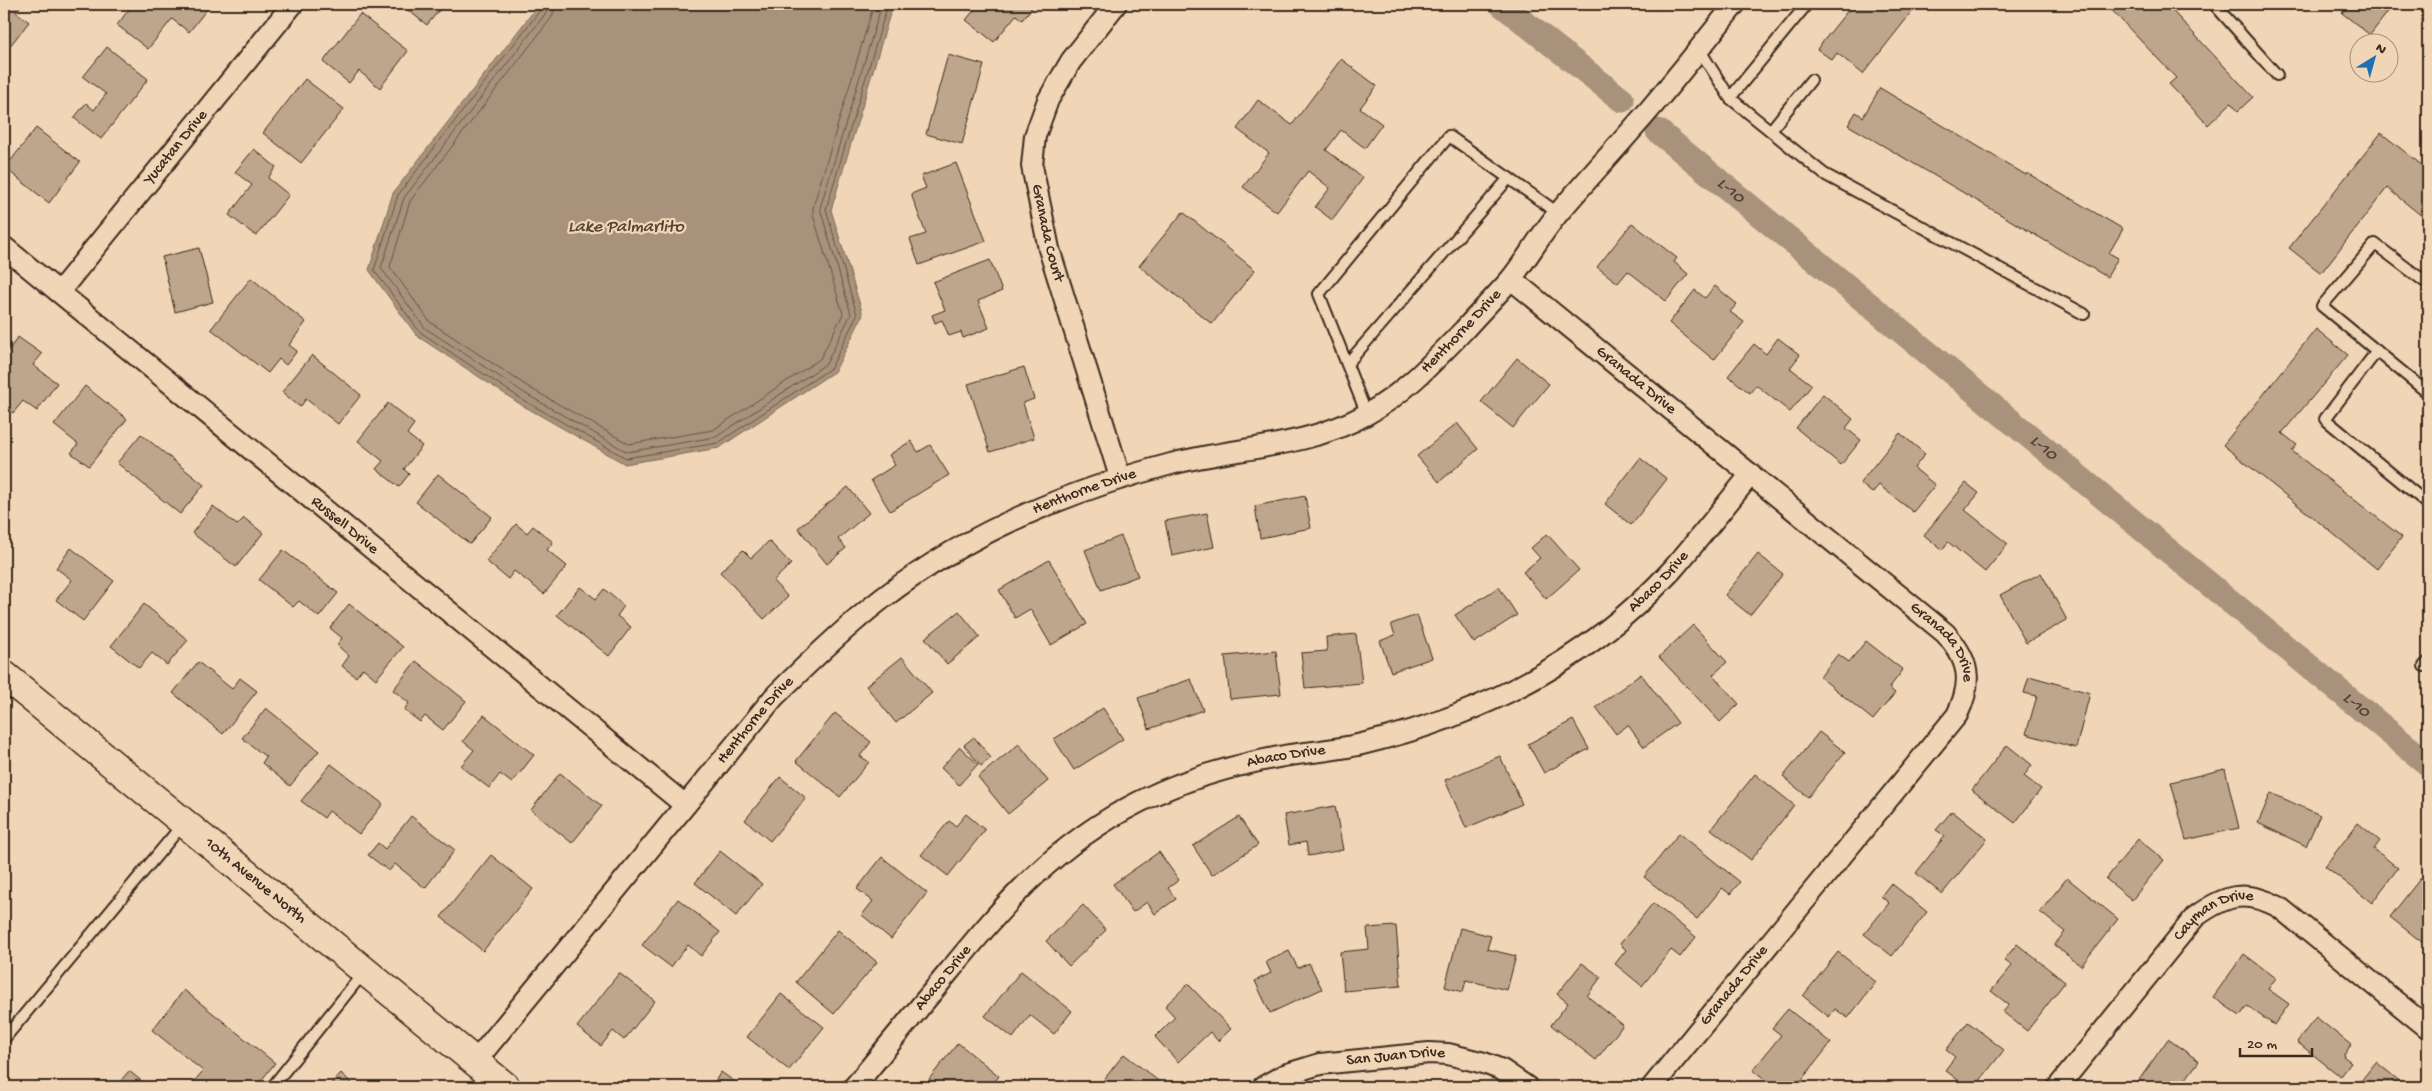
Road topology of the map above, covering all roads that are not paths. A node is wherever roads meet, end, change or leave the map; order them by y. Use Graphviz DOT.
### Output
graph roads {
  1 [pos="293,4"];
  2 [pos="1116,4"];
  3 [pos="1735,4"];
  4 [pos="1808,4"];
  5 [pos="2214,4"];
  6 [pos="1699,49"];
  7 [pos="2277,75"];
  8 [pos="1811,80"];
  9 [pos="1730,98"];
  10 [pos="1771,130"];
  11 [pos="1509,178"];
  12 [pos="1558,213"];
  13 [pos="4,247"];
  14 [pos="1511,279"];
  15 [pos="2428,284"];
  16 [pos="59,292"];
  17 [pos="2084,314"];
  18 [pos="2377,352"];
  19 [pos="1347,364"];
  20 [pos="2428,393"];
  21 [pos="1367,415"];
  22 [pos="1751,474"];
  23 [pos="1120,477"];
  24 [pos="2428,504"];
  25 [pos="4,675"];
  26 [pos="685,805"];
  27 [pos="184,823"];
  28 [pos="364,971"];
  29 [pos="2428,1028"];
  30 [pos="4,1037"];
  31 [pos="475,1062"];
  32 [pos="497,1085"];
  33 [pos="272,1087"];
  34 [pos="854,1087"];
  35 [pos="1263,1087"];
  36 [pos="1526,1087"];
  37 [pos="1652,1087"];
  38 [pos="2058,1087"];
  1 -- 16 [label="street, Yucatan Drive"];
  2 -- 23 [label="street, Granada Court"];
  3 -- 6 [label="street, Henthorne Drive"];
  4 -- 9 [label="lane"];
  5 -- 7 [label="lane"];
  6 -- 9 [label="lane"];
  6 -- 12 [label="street, Henthorne Drive"];
  8 -- 10 [label="lane"];
  9 -- 10 [label="lane"];
  10 -- 17 [label="lane"];
  11 -- 12 [label="lane"];
  11 -- 19 [label="lane"];
  11 -- 19 [label="lane"];
  12 -- 14 [label="street, Henthorne Drive"];
  13 -- 16 [label="street, Russell Drive"];
  14 -- 21 [label="street, Henthorne Drive"];
  14 -- 22 [label="street, Granada Drive"];
  15 -- 18 [label="lane"];
  16 -- 26 [label="street, Russell Drive"];
  18 -- 20 [label="lane"];
  18 -- 24 [label="lane"];
  19 -- 21 [label="lane"];
  21 -- 23 [label="street, Henthorne Drive"];
  22 -- 34 [label="street, Abaco Drive"];
  22 -- 37 [label="street, Granada Drive"];
  23 -- 26 [label="street, Henthorne Drive"];
  25 -- 27 [label="street, 10th Avenue North"];
  26 -- 31 [label="street, Henthorne Drive"];
  27 -- 28 [label="street, 10th Avenue North"];
  27 -- 30 [label="lane"];
  28 -- 31 [label="street, 10th Avenue North"];
  28 -- 33 [label="lane"];
  29 -- 38 [label="street, Cayman Drive"];
  31 -- 32 [label="street, 10th Avenue North"];
  35 -- 36 [label="street, San Juan Drive"];
}
